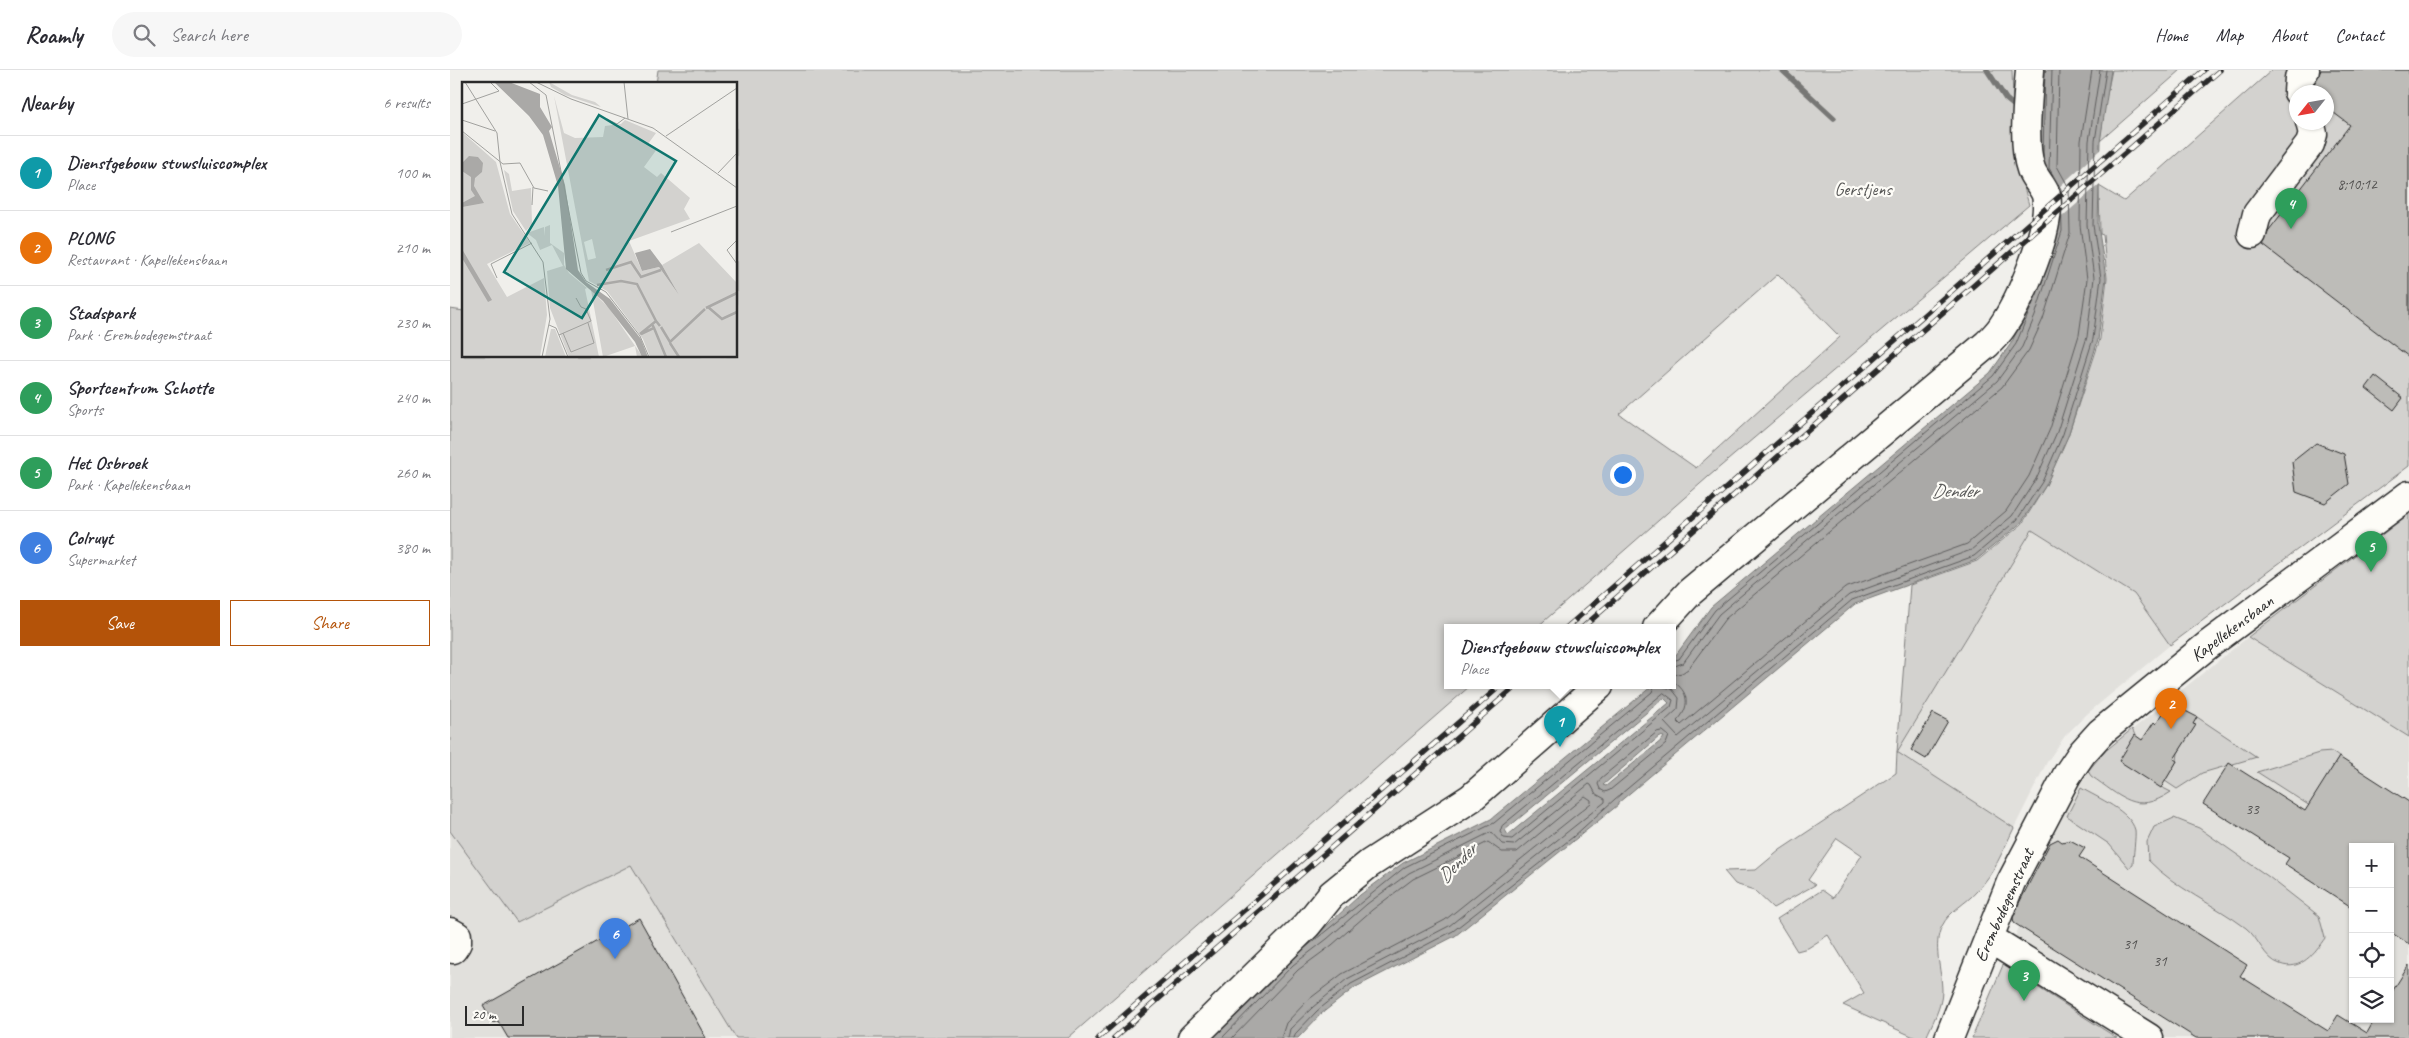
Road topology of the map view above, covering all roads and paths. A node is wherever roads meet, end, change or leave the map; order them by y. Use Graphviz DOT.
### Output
graph roads {
  1 [pos="2030,70"];
  2 [pos="2305,70"];
  3 [pos="2298,85"];
  4 [pos="2311,130"];
  5 [pos="2252,234"];
  6 [pos="2409,495"];
  7 [pos="1661,624"];
  8 [pos="1596,689"];
  9 [pos="2067,775"];
  10 [pos="1989,938"];
  11 [pos="1192,1038"];
  12 [pos="1949,1038"];
  13 [pos="2149,1038"];
  1 -- 7 [label="street"];
  2 -- 3 [label="street"];
  4 -- 5 [label="street"];
  6 -- 9 [label="street, Kapellekensbaan"];
  8 -- 11 [label="street"];
  9 -- 10 [label="street, Erembodegemstraat"];
  10 -- 12 [label="street, Erembodegemstraat"];
  10 -- 13 [label="street"];
}
